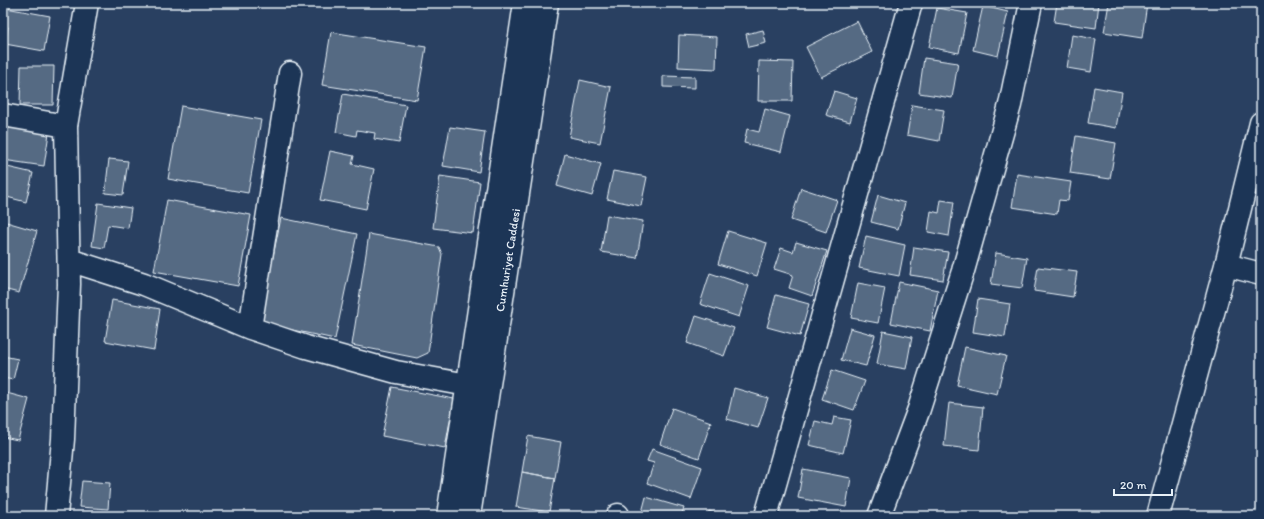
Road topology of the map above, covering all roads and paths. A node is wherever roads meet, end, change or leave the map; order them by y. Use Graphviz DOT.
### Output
graph roads {
  1 [pos="87,3"];
  2 [pos="525,3"];
  3 [pos="547,3"];
  4 [pos="911,3"];
  5 [pos="1031,3"];
  6 [pos="290,73"];
  7 [pos="3,115"];
  8 [pos="1261,123"];
  9 [pos="66,126"];
  10 [pos="69,260"];
  11 [pos="1226,265"];
  12 [pos="1261,274"];
  13 [pos="250,328"];
  14 [pos="468,384"];
  15 [pos="56,516"];
  16 [pos="448,516"];
  17 [pos="469,516"];
  18 [pos="766,516"];
  19 [pos="879,516"];
  20 [pos="1158,516"];
  1 -- 9 [label="street"];
  2 -- 14 [label="street, Cumhuriyet Caddesi"];
  3 -- 17 [label="street, Cumhuriyet Caddesi"];
  4 -- 18 [label="street"];
  5 -- 19 [label="street"];
  6 -- 13 [label="street"];
  7 -- 9 [label="street"];
  8 -- 11 [label="street"];
  9 -- 10 [label="street"];
  10 -- 13 [label="street"];
  10 -- 15 [label="street"];
  11 -- 12 [label="street"];
  11 -- 20 [label="street"];
  13 -- 14 [label="street"];
  14 -- 16 [label="street, Cumhuriyet Caddesi"];
}
